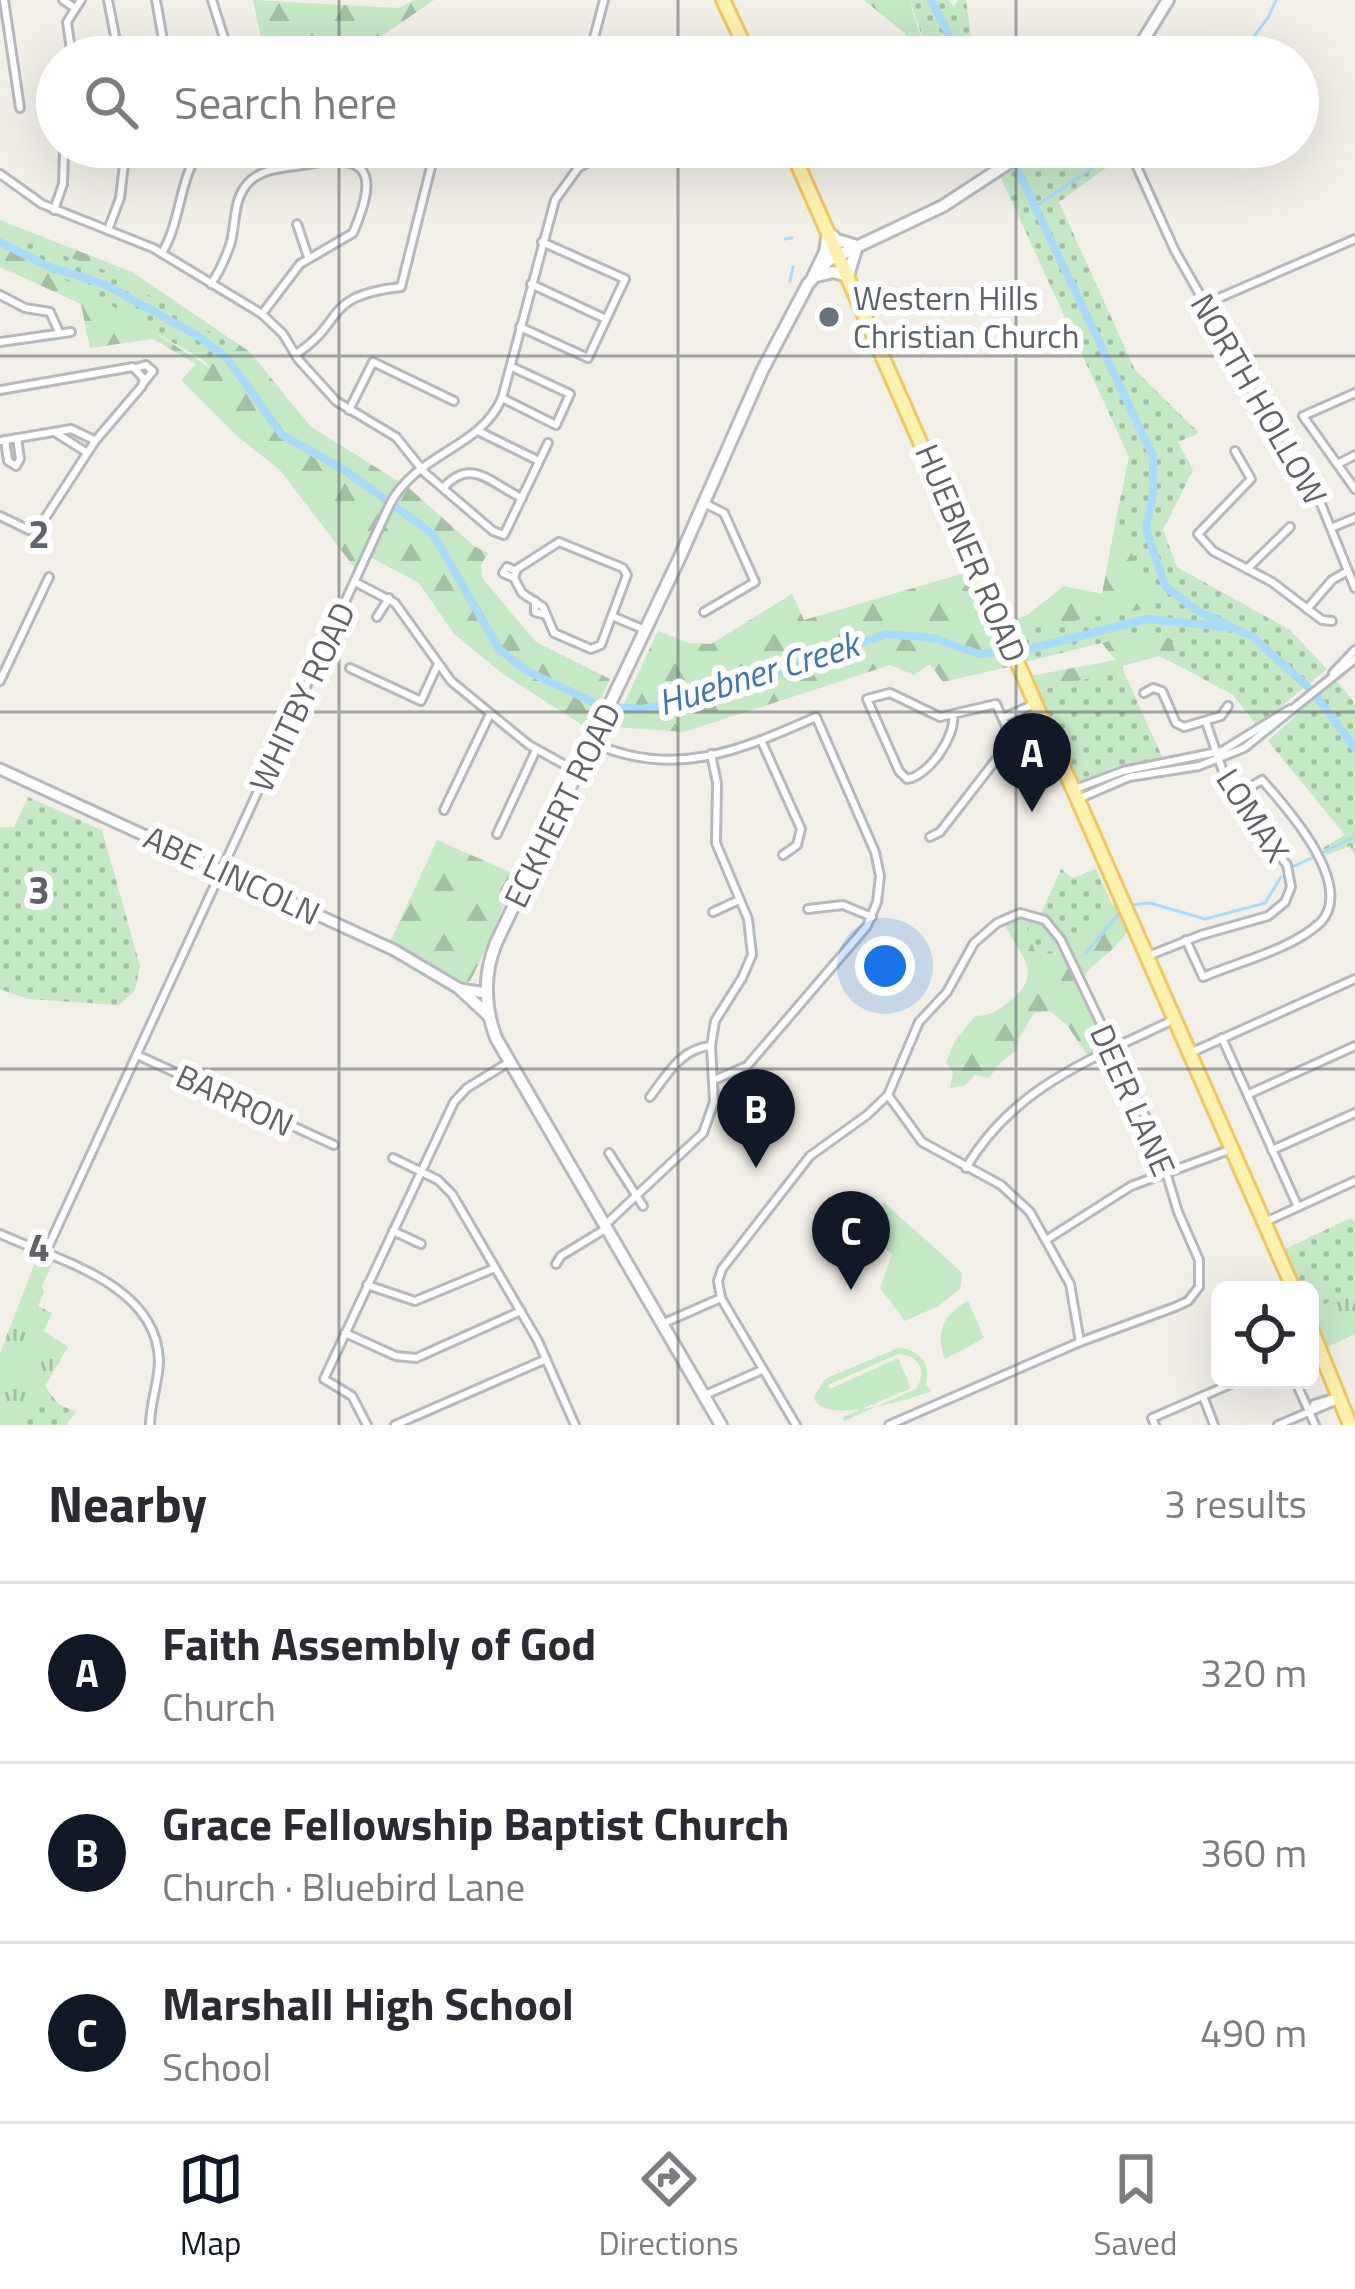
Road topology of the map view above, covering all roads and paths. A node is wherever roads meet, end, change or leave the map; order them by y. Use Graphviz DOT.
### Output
graph roads {
  1 [pos="4,0"];
  2 [pos="63,0"];
  3 [pos="81,0"];
  4 [pos="108,0"];
  5 [pos="156,0"];
  6 [pos="212,0"];
  7 [pos="604,0"];
  8 [pos="723,0"];
  9 [pos="1168,0"];
  10 [pos="75,8"];
  11 [pos="69,36"];
  12 [pos="115,36"];
  13 [pos="162,36"];
  14 [pos="222,36"];
  15 [pos="595,36"];
  16 [pos="740,36"];
  17 [pos="1145,36"];
  18 [pos="20,109"];
  19 [pos="63,168"];
  20 [pos="123,168"];
  21 [pos="190,168"];
  22 [pos="286,168"];
  23 [pos="357,168"];
  24 [pos="431,168"];
  25 [pos="578,168"];
  26 [pos="799,168"];
  27 [pos="1002,168"];
  28 [pos="1138,168"];
  29 [pos="0,174"];
  30 [pos="54,210"];
  31 [pos="297,224"];
  32 [pos="109,230"];
  33 [pos="828,232"];
  34 [pos="1355,239"];
  35 [pos="542,242"];
  36 [pos="857,247"];
  37 [pos="162,253"];
  38 [pos="838,255"];
  39 [pos="308,257"];
  40 [pos="848,276"];
  41 [pos="813,278"];
  42 [pos="211,284"];
  43 [pos="531,284"];
  44 [pos="0,296"];
  45 [pos="1204,304"];
  46 [pos="262,314"];
  47 [pos="607,319"];
  48 [pos="520,327"];
  49 [pos="59,332"];
  50 [pos="70,332"];
  51 [pos="0,342"];
  52 [pos="296,354"];
  53 [pos="510,366"];
  54 [pos="140,374"];
  55 [pos="0,390"];
  56 [pos="1355,393"];
  57 [pos="502,398"];
  58 [pos="454,401"];
  59 [pos="349,410"];
  60 [pos="478,431"];
  61 [pos="53,432"];
  62 [pos="16,439"];
  63 [pos="3,441"];
  64 [pos="95,441"];
  65 [pos="548,443"];
  66 [pos="1235,451"];
  67 [pos="87,452"];
  68 [pos="1355,455"];
  69 [pos="539,461"];
  70 [pos="1338,464"];
  71 [pos="421,466"];
  72 [pos="442,488"];
  73 [pos="1355,489"];
  74 [pos="522,498"];
  75 [pos="704,502"];
  76 [pos="0,516"];
  77 [pos="1355,518"];
  78 [pos="1290,527"];
  79 [pos="1331,528"];
  80 [pos="1247,569"];
  81 [pos="1346,572"];
  82 [pos="49,577"];
  83 [pos="355,582"];
  84 [pos="1355,588"];
  85 [pos="389,598"];
  86 [pos="1307,609"];
  87 [pos="704,612"];
  88 [pos="614,616"];
  89 [pos="377,617"];
  90 [pos="1332,621"];
  91 [pos="646,631"];
  92 [pos="1355,650"];
  93 [pos="1355,659"];
  94 [pos="437,666"];
  95 [pos="350,668"];
  96 [pos="1330,676"];
  97 [pos="0,681"];
  98 [pos="1144,693"];
  99 [pos="1228,706"];
  100 [pos="1037,707"];
  101 [pos="490,713"];
  102 [pos="953,715"];
  103 [pos="1004,722"];
  104 [pos="1206,722"];
  105 [pos="761,740"];
  106 [pos="593,743"];
  107 [pos="536,750"];
  108 [pos="711,754"];
  109 [pos="1215,757"];
  110 [pos="659,762"];
  111 [pos="0,769"];
  112 [pos="579,773"];
  113 [pos="658,774"];
  114 [pos="1076,794"];
  115 [pos="1233,797"];
  116 [pos="444,810"];
  117 [pos="497,834"];
  118 [pos="930,837"];
  119 [pos="783,855"];
  120 [pos="222,871"];
  121 [pos="739,901"];
  122 [pos="808,909"];
  123 [pos="713,912"];
  124 [pos="872,917"];
  125 [pos="1186,940"];
  126 [pos="1148,956"];
  127 [pos="488,971"];
  128 [pos="1355,979"];
  129 [pos="460,989"];
  130 [pos="486,993"];
  131 [pos="489,1017"];
  132 [pos="1175,1019"];
  133 [pos="1222,1038"];
  134 [pos="711,1046"];
  135 [pos="1355,1046"];
  136 [pos="1112,1050"];
  137 [pos="1190,1053"];
  138 [pos="137,1055"];
  139 [pos="509,1062"];
  140 [pos="714,1080"];
  141 [pos="1248,1094"];
  142 [pos="888,1095"];
  143 [pos="650,1097"];
  144 [pos="1355,1113"];
  145 [pos="334,1145"];
  146 [pos="1232,1148"];
  147 [pos="1272,1150"];
  148 [pos="609,1153"];
  149 [pos="393,1158"];
  150 [pos="966,1168"];
  151 [pos="421,1170"];
  152 [pos="1168,1174"];
  153 [pos="1355,1181"];
  154 [pos="637,1199"];
  155 [pos="644,1206"];
  156 [pos="1298,1207"];
  157 [pos="1265,1222"];
  158 [pos="606,1227"];
  159 [pos="393,1231"];
  160 [pos="0,1235"];
  161 [pos="1046,1240"];
  162 [pos="421,1244"];
  163 [pos="45,1254"];
  164 [pos="556,1264"];
  165 [pos="495,1268"];
  166 [pos="1290,1281"];
  167 [pos="367,1285"];
  168 [pos="721,1298"];
  169 [pos="521,1311"];
  170 [pos="662,1324"];
  171 [pos="345,1333"];
  172 [pos="1080,1342"];
  173 [pos="1319,1347"];
  174 [pos="400,1357"];
  175 [pos="544,1360"];
  176 [pos="397,1366"];
  177 [pos="762,1370"];
  178 [pos="1219,1389"];
  179 [pos="1300,1389"];
  180 [pos="704,1396"];
  181 [pos="1203,1396"];
  182 [pos="1311,1409"];
  183 [pos="1345,1409"];
  184 [pos="1154,1422"];
  185 [pos="150,1425"];
  186 [pos="367,1425"];
  187 [pos="395,1425"];
  188 [pos="575,1425"];
  189 [pos="721,1425"];
  190 [pos="796,1425"];
  191 [pos="889,1425"];
  192 [pos="1214,1425"];
  193 [pos="1278,1425"];
  194 [pos="1315,1425"];
  1 -- 18 [label="street"];
  2 -- 10 [label="street"];
  3 -- 10 [label="street"];
  4 -- 12 [label="street"];
  5 -- 13 [label="street"];
  6 -- 14 [label="street"];
  7 -- 15 [label="street"];
  8 -- 16 [label="main road"];
  9 -- 17 [label="main road"];
  10 -- 11 [label="street"];
  19 -- 30 [label="street"];
  20 -- 32 [label="street"];
  21 -- 37 [label="street"];
  22 -- 42 [label="street"];
  23 -- 39 [label="street"];
  24 -- 52 [label="street"];
  25 -- 35 [label="street, WHITBY ROAD"];
  26 -- 33 [label="main road, HUEBNER ROAD"];
  27 -- 36 [label="main road, ECKHERT ROAD"];
  28 -- 45 [label="street, NORTH HOLLOW"];
  29 -- 30 [label="street"];
  30 -- 32 [label="street"];
  31 -- 39 [label="street"];
  32 -- 37 [label="street"];
  33 -- 36 [label="main road"];
  33 -- 38 [label="main road, HUEBNER ROAD"];
  33 -- 41 [label="main road"];
  34 -- 45 [label="street"];
  35 -- 43 [label="street, WHITBY ROAD"];
  35 -- 47 [label="street"];
  36 -- 38 [label="main road, ECKHERT ROAD"];
  36 -- 40 [label="main road"];
  37 -- 42 [label="street"];
  38 -- 40 [label="main road, HUEBNER ROAD"];
  38 -- 41 [label="main road, ECKHERT ROAD"];
  39 -- 46 [label="street"];
  40 -- 41 [label="main road"];
  40 -- 100 [label="main road, HUEBNER ROAD"];
  41 -- 75 [label="main road, ECKHERT ROAD"];
  42 -- 46 [label="street"];
  43 -- 47 [label="street"];
  43 -- 48 [label="street, WHITBY ROAD"];
  44 -- 49 [label="street"];
  45 -- 79 [label="street, NORTH HOLLOW"];
  46 -- 52 [label="street"];
  47 -- 48 [label="street"];
  48 -- 53 [label="street, WHITBY ROAD"];
  49 -- 50 [label="street"];
  49 -- 51 [label="street"];
  52 -- 59 [label="street"];
  53 -- 57 [label="street, WHITBY ROAD"];
  53 -- 57 [label="street"];
  54 -- 54 [label="street"];
  54 -- 55 [label="street"];
  54 -- 64 [label="street"];
  56 -- 70 [label="street"];
  57 -- 60 [label="street, WHITBY ROAD"];
  58 -- 59 [label="street"];
  59 -- 71 [label="street"];
  60 -- 69 [label="street"];
  60 -- 71 [label="street, WHITBY ROAD"];
  61 -- 62 [label="street"];
  61 -- 64 [label="street"];
  61 -- 67 [label="street"];
  62 -- 63 [label="street"];
  62 -- 63 [label="street"];
  64 -- 67 [label="street"];
  65 -- 69 [label="street"];
  66 -- 80 [label="street"];
  67 -- 76 [label="street"];
  68 -- 70 [label="street"];
  69 -- 74 [label="street"];
  70 -- 73 [label="street"];
  71 -- 72 [label="street"];
  71 -- 83 [label="street, WHITBY ROAD"];
  72 -- 74 [label="street"];
  72 -- 74 [label="street"];
  75 -- 87 [label="street"];
  75 -- 91 [label="main road, ECKHERT ROAD"];
  77 -- 79 [label="street"];
  78 -- 80 [label="street"];
  79 -- 81 [label="street, NORTH HOLLOW"];
  80 -- 86 [label="street"];
  81 -- 84 [label="street, NORTH HOLLOW"];
  81 -- 86 [label="street"];
  82 -- 97 [label="street"];
  83 -- 85 [label="street"];
  83 -- 120 [label="street, WHITBY ROAD"];
  85 -- 89 [label="street"];
  85 -- 94 [label="street"];
  86 -- 90 [label="street"];
  88 -- 88 [label="street"];
  88 -- 91 [label="street"];
  91 -- 106 [label="main road, ECKHERT ROAD"];
  92 -- 96 [label="street"];
  93 -- 96 [label="street"];
  94 -- 95 [label="street"];
  94 -- 101 [label="street"];
  96 -- 109 [label="street"];
  98 -- 104 [label="street"];
  99 -- 104 [label="street"];
  100 -- 103 [label="street"];
  100 -- 114 [label="main road, HUEBNER ROAD"];
  101 -- 107 [label="street"];
  101 -- 116 [label="street"];
  102 -- 102 [label="street"];
  102 -- 103 [label="street"];
  103 -- 118 [label="street"];
  104 -- 109 [label="street, LOMAX"];
  105 -- 108 [label="street"];
  105 -- 119 [label="street"];
  105 -- 124 [label="street"];
  106 -- 110 [label="street"];
  106 -- 112 [label="main road, ECKHERT ROAD"];
  107 -- 112 [label="street"];
  107 -- 117 [label="street"];
  108 -- 110 [label="street"];
  108 -- 121 [label="street"];
  109 -- 114 [label="street"];
  109 -- 115 [label="street, LOMAX"];
  110 -- 113 [label="street"];
  111 -- 120 [label="street, ABE LINCOLN"];
  112 -- 127 [label="main road, ECKHERT ROAD"];
  114 -- 126 [label="main road, HUEBNER ROAD"];
  115 -- 125 [label="street, LOMAX"];
  115 -- 125 [label="street"];
  120 -- 129 [label="street, ABE LINCOLN"];
  120 -- 138 [label="street, WHITBY ROAD"];
  121 -- 123 [label="street"];
  121 -- 134 [label="street"];
  122 -- 124 [label="street"];
  124 -- 140 [label="street"];
  125 -- 126 [label="street, LOMAX"];
  126 -- 132 [label="main road, HUEBNER ROAD"];
  127 -- 129 [label="main road"];
  127 -- 130 [label="main road, ECKHERT ROAD"];
  128 -- 133 [label="street"];
  129 -- 130 [label="street, ABE LINCOLN"];
  129 -- 131 [label="main road"];
  130 -- 131 [label="main road, ECKHERT ROAD"];
  131 -- 139 [label="main road, ECKHERT ROAD"];
  132 -- 136 [label="street"];
  132 -- 137 [label="main road, HUEBNER ROAD"];
  133 -- 137 [label="street"];
  133 -- 141 [label="street"];
  134 -- 140 [label="street"];
  134 -- 143 [label="street"];
  135 -- 141 [label="street"];
  136 -- 142 [label="street, DEER LANE"];
  136 -- 150 [label="street"];
  136 -- 152 [label="street, DEER LANE"];
  137 -- 146 [label="main road, HUEBNER ROAD"];
  138 -- 145 [label="street, BARRON"];
  138 -- 163 [label="street, WHITBY ROAD"];
  139 -- 151 [label="street"];
  139 -- 158 [label="main road, ECKHERT ROAD"];
  140 -- 154 [label="street"];
  141 -- 147 [label="street"];
  142 -- 150 [label="street"];
  142 -- 168 [label="street"];
  144 -- 147 [label="street"];
  146 -- 152 [label="street"];
  146 -- 157 [label="main road, HUEBNER ROAD"];
  147 -- 156 [label="street"];
  148 -- 154 [label="street"];
  149 -- 151 [label="street"];
  150 -- 161 [label="street"];
  151 -- 159 [label="street"];
  151 -- 165 [label="street"];
  152 -- 161 [label="street"];
  152 -- 172 [label="street, DEER LANE"];
  153 -- 156 [label="street"];
  154 -- 155 [label="street"];
  154 -- 158 [label="street"];
  156 -- 157 [label="street"];
  157 -- 166 [label="main road, HUEBNER ROAD"];
  158 -- 164 [label="street"];
  158 -- 170 [label="main road, ECKHERT ROAD"];
  159 -- 162 [label="street"];
  159 -- 167 [label="street"];
  160 -- 163 [label="street"];
  161 -- 172 [label="street"];
  163 -- 185 [label="street"];
  165 -- 167 [label="street"];
  165 -- 169 [label="street"];
  167 -- 171 [label="street"];
  168 -- 170 [label="street"];
  168 -- 177 [label="street"];
  169 -- 174 [label="street"];
  169 -- 175 [label="street"];
  170 -- 180 [label="main road, ECKHERT ROAD"];
  171 -- 174 [label="street"];
  171 -- 186 [label="street"];
  172 -- 191 [label="street"];
  173 -- 183 [label="main road"];
  174 -- 176 [label="street"];
  175 -- 187 [label="street"];
  175 -- 188 [label="street"];
  177 -- 180 [label="street"];
  177 -- 190 [label="street"];
  178 -- 181 [label="street"];
  179 -- 182 [label="street"];
  180 -- 189 [label="main road, ECKHERT ROAD"];
  181 -- 184 [label="street"];
  181 -- 192 [label="street"];
  182 -- 183 [label="street"];
  182 -- 193 [label="street"];
  182 -- 194 [label="street"];
}
